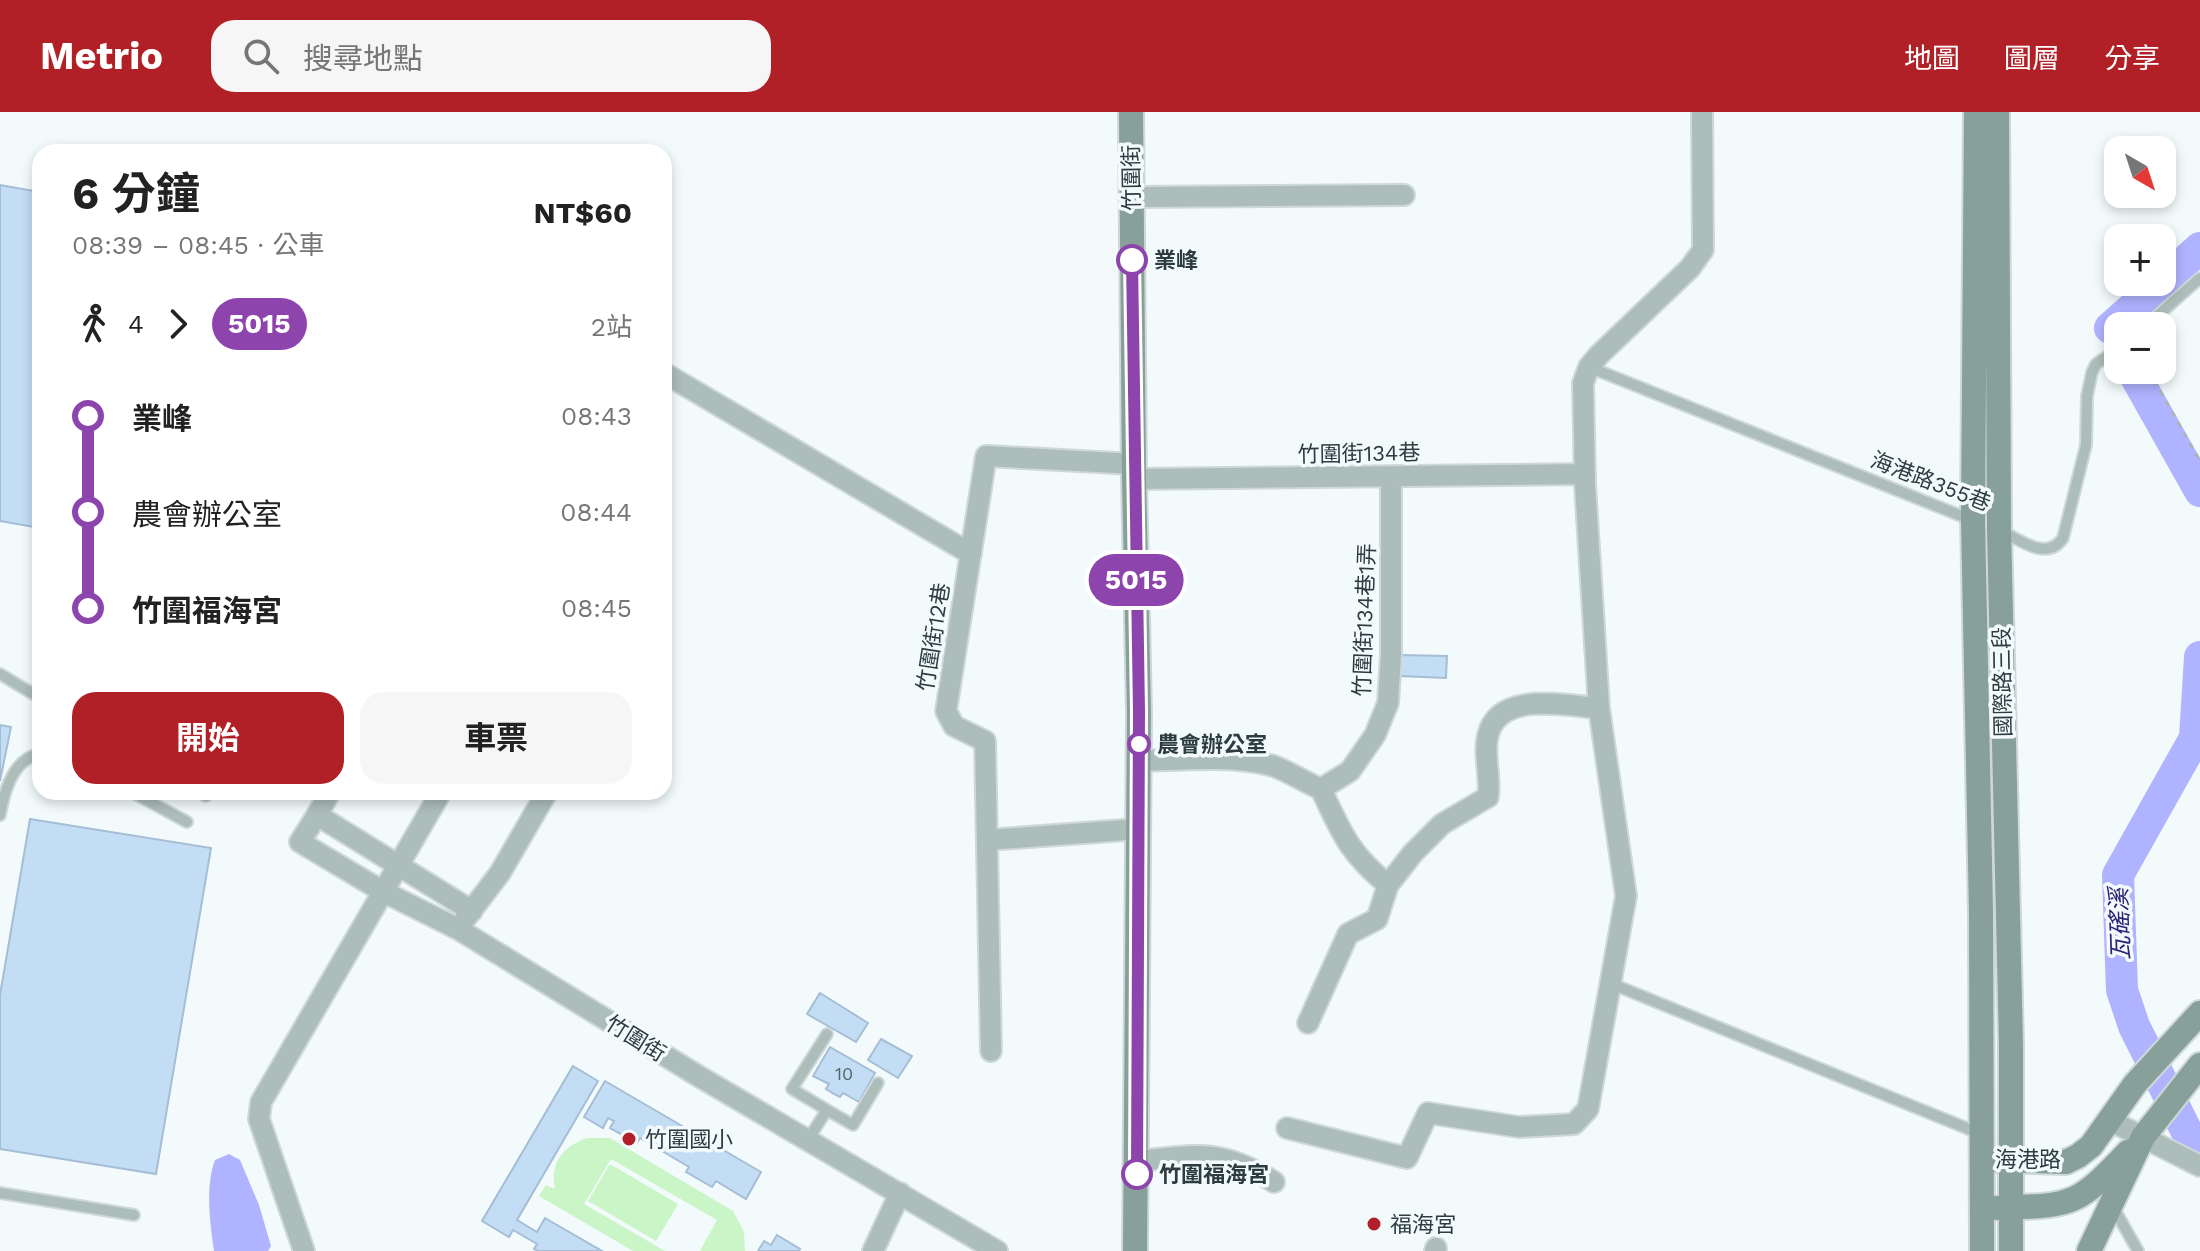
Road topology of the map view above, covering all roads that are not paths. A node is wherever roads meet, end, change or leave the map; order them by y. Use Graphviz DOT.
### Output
graph roads {
  1 [pos="1131,112"];
  2 [pos="1702,112"];
  3 [pos="1976,112"];
  4 [pos="1997,112"];
  5 [pos="1404,195"];
  6 [pos="1132,197"];
  7 [pos="2200,278"];
  8 [pos="2162,312"];
  9 [pos="2104,359"];
  10 [pos="1589,367"];
  11 [pos="672,378"];
  12 [pos="1135,472"];
  13 [pos="1585,474"];
  14 [pos="1391,477"];
  15 [pos="1973,520"];
  16 [pos="1999,529"];
  17 [pos="971,554"];
  18 [pos="0,674"];
  19 [pos="32,693"];
  20 [pos="1599,708"];
  21 [pos="32,755"];
  22 [pos="1139,761"];
  23 [pos="1321,789"];
  24 [pos="147,800"];
  25 [pos="325,800"];
  26 [pos="436,800"];
  27 [pos="542,800"];
  28 [pos="0,815"];
  29 [pos="317,815"];
  30 [pos="187,822"];
  31 [pos="1139,829"];
  32 [pos="987,840"];
  33 [pos="398,864"];
  34 [pos="1388,885"];
  35 [pos="382,891"];
  36 [pos="472,911"];
  37 [pos="458,929"];
  38 [pos="1612,984"];
  39 [pos="2200,1013"];
  40 [pos="1308,1023"];
  41 [pos="827,1034"];
  42 [pos="991,1051"];
  43 [pos="2200,1065"];
  44 [pos="878,1083"];
  45 [pos="827,1110"];
  46 [pos="2109,1120"];
  47 [pos="1287,1128"];
  48 [pos="1982,1134"];
  49 [pos="2143,1137"];
  50 [pos="807,1141"];
  51 [pos="1982,1160"];
  52 [pos="2011,1160"];
  53 [pos="1138,1161"];
  54 [pos="2200,1166"];
  55 [pos="1274,1182"];
  56 [pos="0,1193"];
  57 [pos="900,1193"];
  58 [pos="2111,1204"];
  59 [pos="2011,1207"];
  60 [pos="1982,1209"];
  61 [pos="134,1215"];
  62 [pos="304,1251"];
  63 [pos="873,1251"];
  64 [pos="997,1251"];
  65 [pos="1135,1251"];
  66 [pos="1982,1251"];
  67 [pos="2011,1251"];
  68 [pos="2089,1251"];
  69 [pos="2138,1251"];
  1 -- 6 [label="street, 竹圍街"];
  2 -- 10 [label="street"];
  3 -- 15 [label="street, 國際路三段"];
  4 -- 16 [label="street, 國際路三段"];
  5 -- 6 [label="street"];
  6 -- 12 [label="street, 竹圍街"];
  7 -- 8 [label="lane"];
  9 -- 16 [label="lane, 海港路355巷"];
  10 -- 13 [label="street"];
  10 -- 15 [label="lane, 海港路355巷"];
  11 -- 17 [label="street"];
  12 -- 14 [label="street, 竹圍街134巷"];
  12 -- 17 [label="street, 竹圍街12巷"];
  12 -- 22 [label="street, 竹圍街"];
  13 -- 14 [label="street, 竹圍街134巷"];
  13 -- 20 [label="street"];
  14 -- 23 [label="street, 竹圍街134巷1弄"];
  15 -- 16 [label="lane, 海港路355巷"];
  15 -- 48 [label="street, 國際路三段"];
  16 -- 52 [label="street, 國際路三段"];
  17 -- 32 [label="street, 竹圍街12巷"];
  18 -- 19 [label="lane"];
  20 -- 34 [label="street"];
  20 -- 38 [label="street"];
  21 -- 28 [label="lane"];
  22 -- 23 [label="street"];
  22 -- 31 [label="street, 竹圍街"];
  23 -- 34 [label="street"];
  24 -- 30 [label="lane"];
  25 -- 29 [label="street"];
  26 -- 33 [label="street"];
  27 -- 36 [label="street"];
  29 -- 33 [label="street"];
  29 -- 35 [label="street, 竹圍街"];
  31 -- 32 [label="street"];
  31 -- 53 [label="street, 竹圍街"];
  32 -- 42 [label="street, 竹圍街12巷"];
  33 -- 35 [label="street"];
  33 -- 36 [label="street"];
  34 -- 40 [label="street"];
  35 -- 37 [label="street, 竹圍街"];
  35 -- 62 [label="street"];
  36 -- 37 [label="street"];
  37 -- 50 [label="street, 竹圍街"];
  38 -- 47 [label="street"];
  38 -- 48 [label="lane"];
  39 -- 46 [label="street, 海港路"];
  41 -- 45 [label="lane"];
  43 -- 49 [label="street"];
  44 -- 45 [label="lane"];
  45 -- 50 [label="lane"];
  46 -- 49 [label="street"];
  46 -- 52 [label="street, 海港路"];
  48 -- 51 [label="street, 國際路三段"];
  49 -- 54 [label="street"];
  49 -- 58 [label="street"];
  49 -- 59 [label="street, 海港路"];
  50 -- 57 [label="street, 竹圍街"];
  51 -- 52 [label="street, 海港路"];
  51 -- 60 [label="street, 國際路三段"];
  52 -- 59 [label="street, 國際路三段"];
  53 -- 55 [label="street"];
  53 -- 65 [label="street, 竹圍街"];
  56 -- 61 [label="lane"];
  57 -- 63 [label="street"];
  57 -- 64 [label="street, 竹圍街"];
  58 -- 68 [label="street"];
  58 -- 69 [label="lane"];
  59 -- 60 [label="street, 海港路"];
  59 -- 67 [label="street, 國際路三段"];
  60 -- 66 [label="street, 國際路三段"];
}
